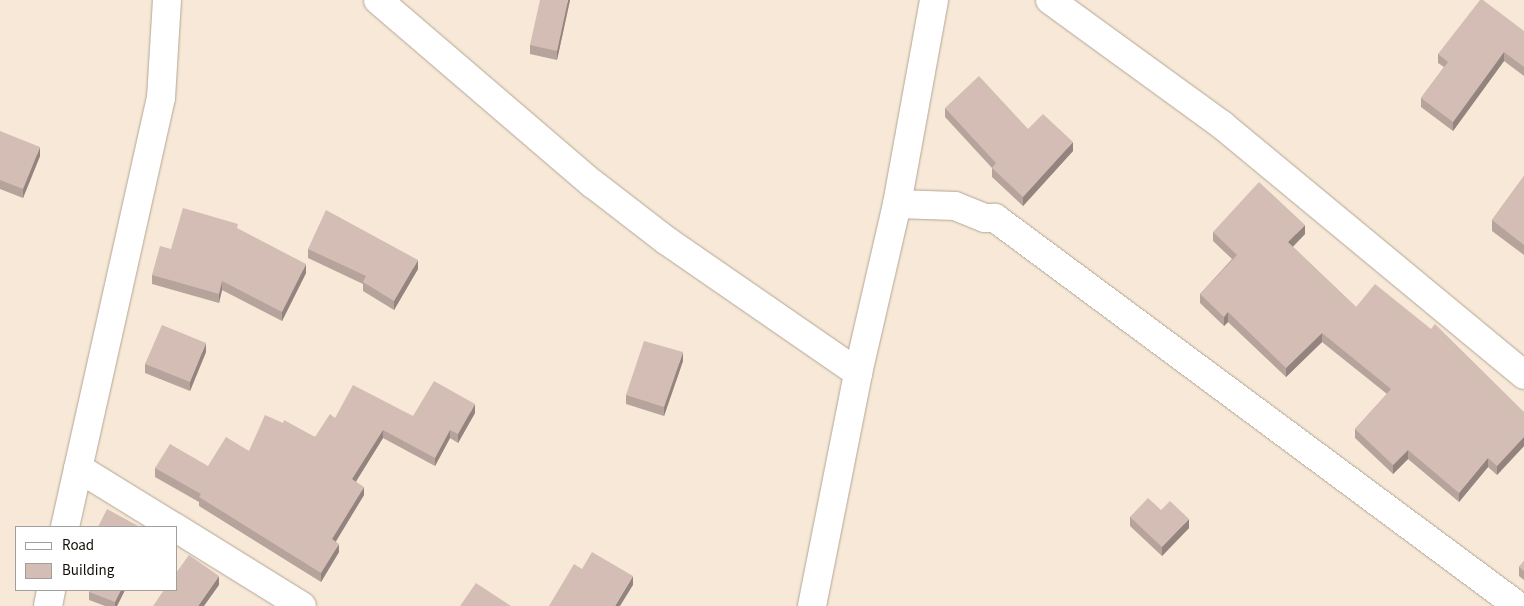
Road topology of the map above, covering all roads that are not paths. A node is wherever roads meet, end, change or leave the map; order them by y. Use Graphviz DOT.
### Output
graph roads {
  1 [pos="167,0"];
  2 [pos="378,0"];
  3 [pos="934,0"];
  4 [pos="1050,0"];
  5 [pos="897,204"];
  6 [pos="858,373"];
  7 [pos="1524,375"];
  8 [pos="78,468"];
  9 [pos="65,526"];
  10 [pos="172,526"];
  11 [pos="178,530"];
  12 [pos="52,591"];
  13 [pos="48,606"];
  14 [pos="302,606"];
  15 [pos="812,606"];
  16 [pos="1518,606"];
  1 -- 8 [label="street"];
  2 -- 6 [label="street"];
  3 -- 5 [label="street"];
  4 -- 7 [label="street"];
  5 -- 6 [label="street"];
  5 -- 16 [label="street"];
  6 -- 15 [label="street"];
  8 -- 9 [label="street"];
  8 -- 10 [label="street"];
  11 -- 14 [label="street"];
  12 -- 13 [label="street"];
}
